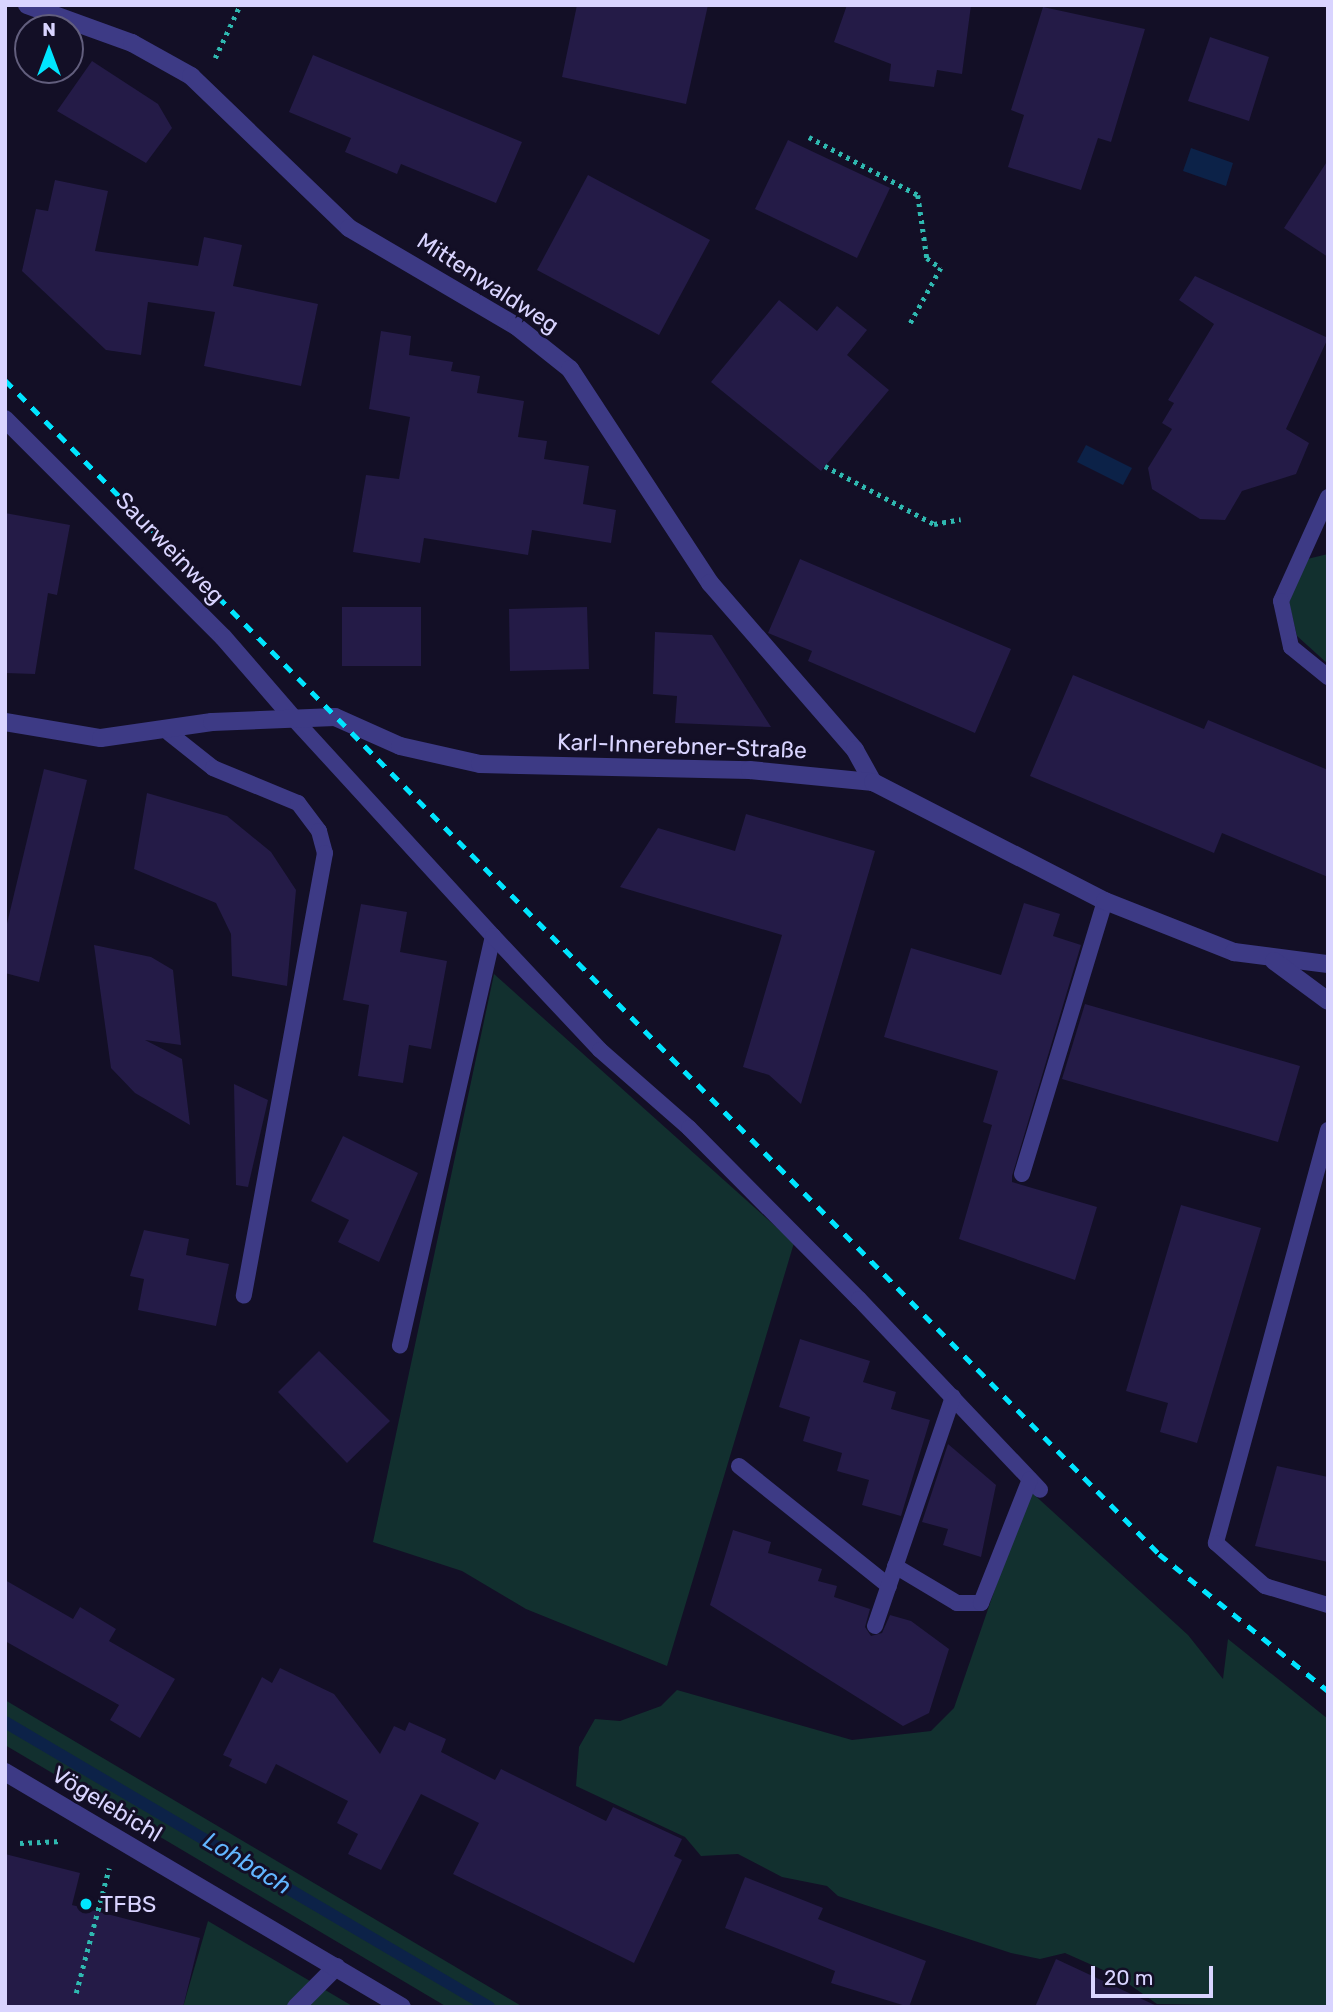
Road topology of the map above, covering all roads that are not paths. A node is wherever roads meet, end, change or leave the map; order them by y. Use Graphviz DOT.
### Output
graph roads {
  1 [pos="27,5"];
  2 [pos="5,419"];
  3 [pos="1328,497"];
  4 [pos="1328,677"];
  5 [pos="294,719"];
  6 [pos="5,722"];
  7 [pos="169,733"];
  8 [pos="873,782"];
  9 [pos="1104,901"];
  10 [pos="493,936"];
  11 [pos="1274,961"];
  12 [pos="1328,964"];
  13 [pos="1328,1001"];
  14 [pos="1328,1130"];
  15 [pos="1022,1174"];
  16 [pos="244,1296"];
  17 [pos="400,1346"];
  18 [pos="953,1397"];
  19 [pos="739,1466"];
  20 [pos="895,1566"];
  21 [pos="888,1586"];
  22 [pos="1328,1605"];
  23 [pos="875,1626"];
  24 [pos="5,1772"];
  25 [pos="336,1968"];
  26 [pos="296,2007"];
  27 [pos="401,2007"];
  1 -- 8 [label="street, Mittenwaldweg"];
  2 -- 5 [label="street, Saurweinweg"];
  3 -- 4 [label="lane"];
  5 -- 7 [label="street, Karl-Innerebner-Straße"];
  5 -- 8 [label="street, Karl-Innerebner-Straße"];
  5 -- 10 [label="lane"];
  6 -- 7 [label="street, Karl-Innerebner-Straße"];
  7 -- 16 [label="lane"];
  8 -- 9 [label="street, Karl-Innerebner-Straße"];
  9 -- 11 [label="street, Karl-Innerebner-Straße"];
  9 -- 15 [label="lane"];
  10 -- 17 [label="lane"];
  10 -- 18 [label="lane"];
  11 -- 12 [label="street, Karl-Innerebner-Straße"];
  11 -- 13 [label="street"];
  14 -- 22 [label="lane"];
  18 -- 20 [label="lane"];
  18 -- 20 [label="lane"];
  19 -- 21 [label="lane"];
  20 -- 21 [label="lane"];
  21 -- 23 [label="lane"];
  24 -- 25 [label="street, Vögelebichl"];
  25 -- 26 [label="street"];
  25 -- 27 [label="street, Vögelebichl"];
}
